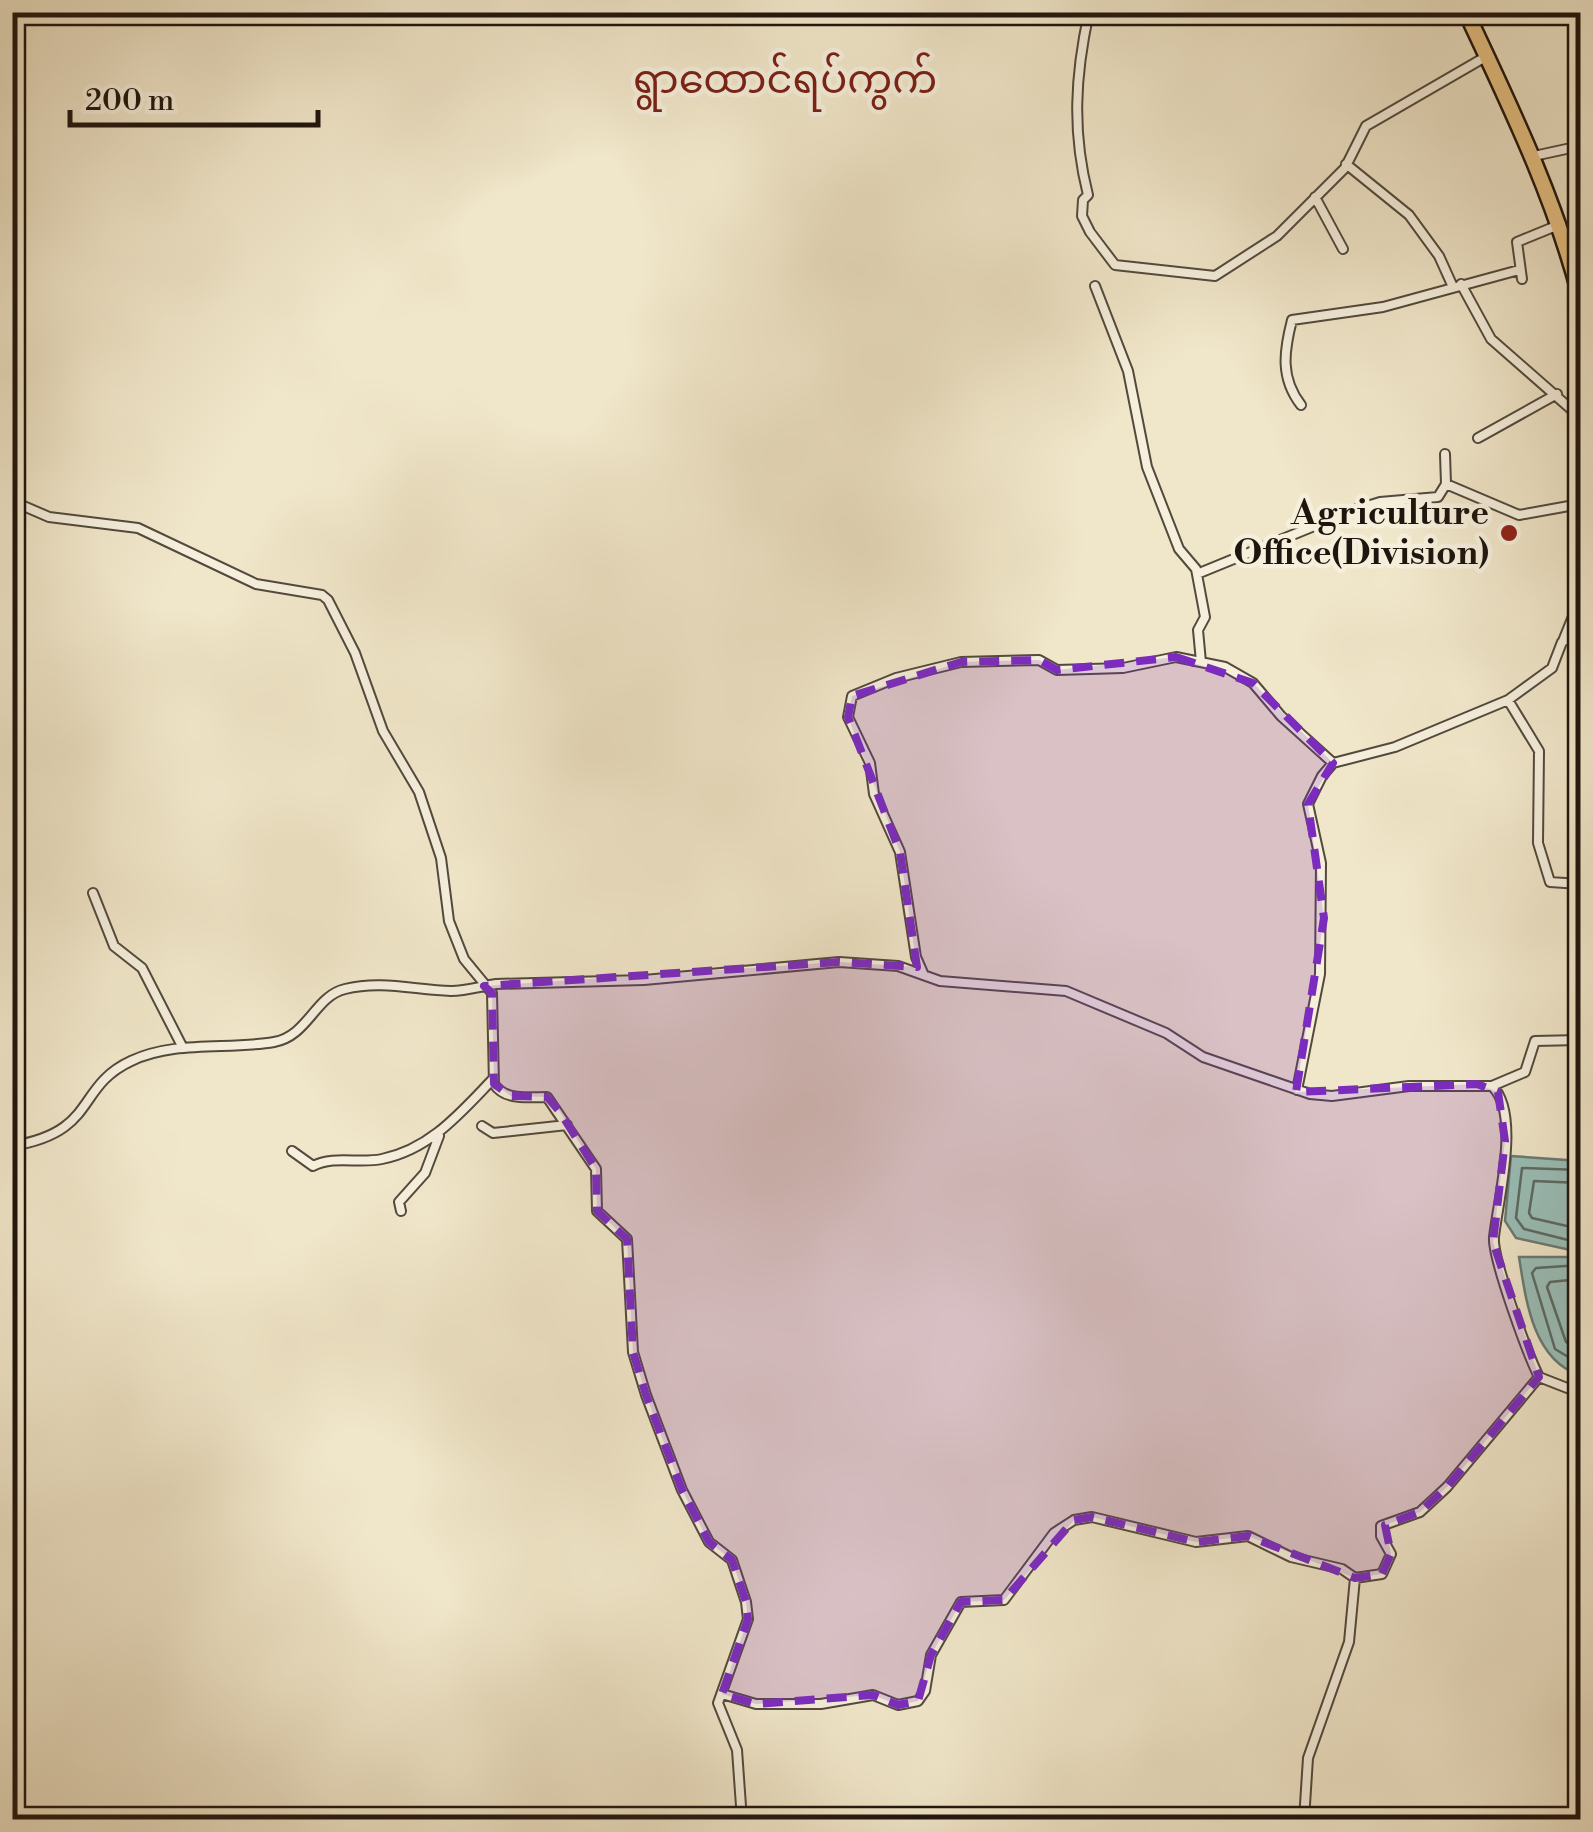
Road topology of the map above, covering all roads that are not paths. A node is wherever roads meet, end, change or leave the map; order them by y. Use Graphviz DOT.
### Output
graph roads {
  1 [pos="1088,12"];
  2 [pos="1466,12"];
  3 [pos="1487,56"];
  4 [pos="1580,146"];
  5 [pos="1534,156"];
  6 [pos="1346,164"];
  7 [pos="1315,197"];
  8 [pos="1561,224"];
  9 [pos="1343,249"];
  10 [pos="1457,285"];
  11 [pos="1095,286"];
  12 [pos="1580,296"];
  13 [pos="1557,394"];
  14 [pos="1301,405"];
  15 [pos="1580,416"];
  16 [pos="1478,438"];
  17 [pos="1445,454"];
  18 [pos="1446,484"];
  19 [pos="12,501"];
  20 [pos="1580,504"];
  21 [pos="1197,574"];
  22 [pos="1580,599"];
  23 [pos="1580,633"];
  24 [pos="1562,642"];
  25 [pos="1201,662"];
  26 [pos="1508,700"];
  27 [pos="1333,763"];
  28 [pos="1580,884"];
  29 [pos="93,894"];
  30 [pos="923,973"];
  31 [pos="484,986"];
  32 [pos="1580,1040"];
  33 [pos="182,1048"];
  34 [pos="494,1078"];
  35 [pos="1492,1086"];
  36 [pos="1297,1090"];
  37 [pos="567,1125"];
  38 [pos="482,1126"];
  39 [pos="439,1136"];
  40 [pos="12,1146"];
  41 [pos="292,1151"];
  42 [pos="401,1211"];
  43 [pos="1539,1377"];
  44 [pos="1580,1394"];
  45 [pos="1356,1578"];
  46 [pos="722,1694"];
  47 [pos="742,1820"];
  48 [pos="1304,1820"];
  1 -- 7 [label="street"];
  2 -- 3 [label="highway"];
  3 -- 5 [label="highway"];
  3 -- 6 [label="street"];
  4 -- 5 [label="street"];
  5 -- 8 [label="highway"];
  6 -- 7 [label="street"];
  6 -- 10 [label="street"];
  7 -- 9 [label="street"];
  8 -- 10 [label="street"];
  8 -- 12 [label="highway"];
  10 -- 13 [label="street"];
  10 -- 14 [label="street"];
  11 -- 21 [label="street"];
  13 -- 15 [label="street"];
  13 -- 16 [label="street"];
  17 -- 18 [label="street"];
  18 -- 20 [label="street"];
  18 -- 21 [label="street"];
  19 -- 31 [label="street"];
  21 -- 25 [label="street"];
  22 -- 24 [label="street"];
  23 -- 24 [label="street"];
  24 -- 26 [label="street"];
  25 -- 27 [label="street"];
  25 -- 30 [label="street"];
  26 -- 27 [label="street"];
  26 -- 28 [label="street"];
  27 -- 36 [label="street"];
  29 -- 33 [label="street"];
  30 -- 31 [label="street"];
  30 -- 36 [label="street"];
  31 -- 33 [label="street"];
  31 -- 34 [label="street"];
  32 -- 35 [label="street"];
  33 -- 40 [label="street"];
  34 -- 37 [label="street"];
  34 -- 39 [label="street"];
  35 -- 36 [label="street"];
  35 -- 43 [label="street"];
  37 -- 38 [label="street"];
  37 -- 46 [label="street"];
  39 -- 41 [label="street"];
  39 -- 42 [label="street"];
  43 -- 44 [label="street"];
  43 -- 45 [label="street"];
  45 -- 46 [label="street"];
  45 -- 48 [label="street"];
  46 -- 47 [label="street"];
}
